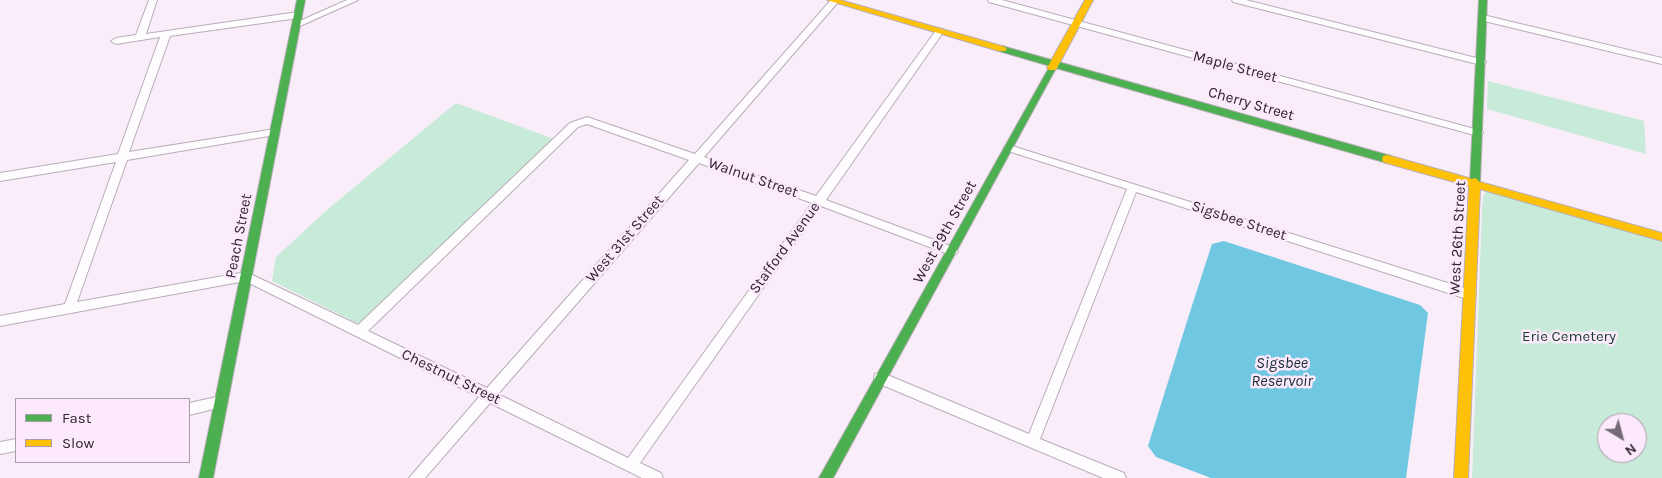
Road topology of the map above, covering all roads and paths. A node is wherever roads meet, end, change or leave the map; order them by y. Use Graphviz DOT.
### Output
graph roads {
  1 [pos="154,0"];
  2 [pos="301,0"];
  3 [pos="354,0"];
  4 [pos="992,0"];
  5 [pos="1089,0"];
  6 [pos="1236,0"];
  7 [pos="1482,0"];
  8 [pos="833,1"];
  9 [pos="1483,18"];
  10 [pos="298,20"];
  11 [pos="1077,23"];
  12 [pos="940,31"];
  13 [pos="166,34"];
  14 [pos="140,38"];
  15 [pos="116,41"];
  16 [pos="1662,61"];
  17 [pos="1481,62"];
  18 [pos="1054,64"];
  19 [pos="275,132"];
  20 [pos="1478,133"];
  21 [pos="1009,148"];
  22 [pos="123,157"];
  23 [pos="696,158"];
  24 [pos="0,177"];
  25 [pos="1475,184"];
  26 [pos="1133,188"];
  27 [pos="818,201"];
  28 [pos="1662,237"];
  29 [pos="952,251"];
  30 [pos="246,276"];
  31 [pos="1470,295"];
  32 [pos="69,308"];
  33 [pos="0,322"];
  34 [pos="359,332"];
  35 [pos="880,378"];
  36 [pos="488,395"];
  37 [pos="221,402"];
  38 [pos="190,409"];
  39 [pos="1032,442"];
  40 [pos="15,445"];
  41 [pos="0,448"];
  42 [pos="631,466"];
  43 [pos="206,478"];
  44 [pos="416,478"];
  45 [pos="656,478"];
  46 [pos="826,478"];
  47 [pos="1119,478"];
  48 [pos="1461,478"];
  1 -- 14 [label="street"];
  2 -- 10 [label="street, Peach Street"];
  3 -- 10 [label="street"];
  4 -- 11 [label="street, Maple Street"];
  5 -- 11 [label="street, West 29th Street"];
  6 -- 17 [label="street"];
  7 -- 9 [label="street, West 26th Street"];
  8 -- 12 [label="street, Cherry Street"];
  8 -- 23 [label="street, West 31st Street"];
  9 -- 16 [label="street"];
  9 -- 17 [label="street, West 26th Street"];
  10 -- 13 [label="street"];
  10 -- 19 [label="street, Peach Street"];
  11 -- 18 [label="street, West 29th Street"];
  11 -- 20 [label="street, Maple Street"];
  12 -- 18 [label="street, Cherry Street"];
  12 -- 27 [label="street, Stafford Avenue"];
  13 -- 14 [label="street"];
  13 -- 22 [label="street"];
  14 -- 15 [label="street"];
  17 -- 20 [label="street, West 26th Street"];
  18 -- 21 [label="street, West 29th Street"];
  18 -- 25 [label="street, Cherry Street"];
  19 -- 22 [label="street"];
  19 -- 30 [label="street, Peach Street"];
  20 -- 25 [label="street, West 26th Street"];
  21 -- 26 [label="street, Sigsbee Street"];
  21 -- 29 [label="street, West 29th Street"];
  22 -- 24 [label="street"];
  22 -- 32 [label="street"];
  23 -- 27 [label="street, Walnut Street"];
  23 -- 34 [label="street, Walnut Street"];
  23 -- 36 [label="street, West 31st Street"];
  25 -- 28 [label="street, Cherry Street"];
  25 -- 31 [label="street, West 26th Street"];
  26 -- 31 [label="street, Sigsbee Street"];
  26 -- 39 [label="street"];
  27 -- 29 [label="street, Walnut Street"];
  27 -- 42 [label="street, Stafford Avenue"];
  29 -- 35 [label="street, West 29th Street"];
  30 -- 32 [label="street"];
  30 -- 34 [label="street, Chestnut Street"];
  30 -- 37 [label="street, Peach Street"];
  31 -- 48 [label="street, West 26th Street"];
  32 -- 33 [label="street"];
  34 -- 36 [label="street, Chestnut Street"];
  35 -- 39 [label="street"];
  35 -- 46 [label="street, West 29th Street"];
  36 -- 42 [label="street, Chestnut Street"];
  36 -- 44 [label="street, West 31st Street"];
  37 -- 38 [label="street"];
  37 -- 43 [label="street, Peach Street"];
  39 -- 47 [label="street"];
  40 -- 41 [label="street"];
  42 -- 45 [label="street, Chestnut Street"];
}
